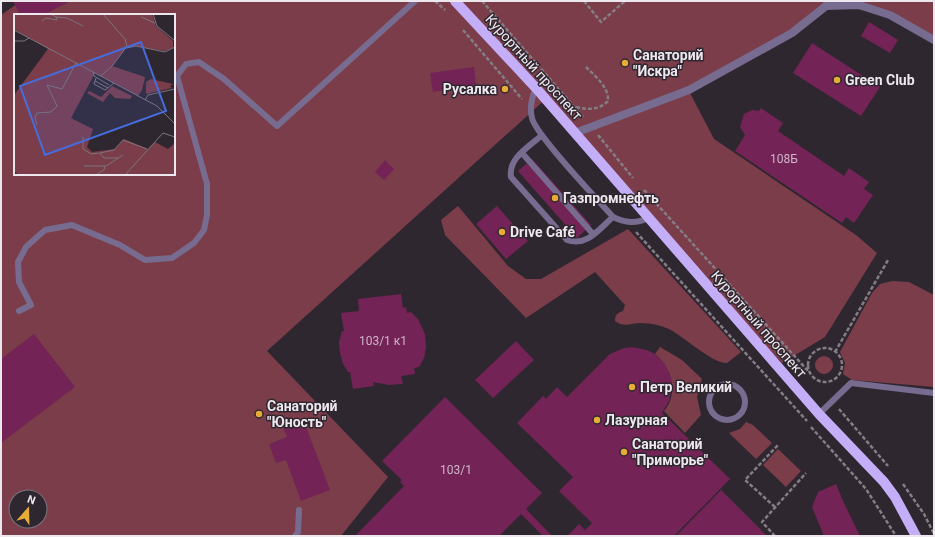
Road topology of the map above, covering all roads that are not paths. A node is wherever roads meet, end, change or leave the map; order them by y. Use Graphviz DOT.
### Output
graph roads {
  1 [pos="415,1"];
  2 [pos="456,1"];
  3 [pos="827,3"];
  4 [pos="934,40"];
  5 [pos="536,88"];
  6 [pos="575,133"];
  7 [pos="542,135"];
  8 [pos="522,153"];
  9 [pos="613,217"];
  10 [pos="649,218"];
  11 [pos="593,234"];
  12 [pos="19,311"];
  13 [pos="934,393"];
  14 [pos="709,405"];
  15 [pos="819,414"];
  16 [pos="299,510"];
  17 [pos="295,536"];
  18 [pos="916,536"];
  1 -- 12 [label="lane"];
  2 -- 5 [label="main road, Курортный проспект"];
  3 -- 4 [label="street, Курортный проспект"];
  3 -- 6 [label="street, Курортный проспект"];
  5 -- 6 [label="main road, Курортный проспект"];
  5 -- 7 [label="lane"];
  6 -- 10 [label="main road, Курортный проспект"];
  7 -- 8 [label="lane"];
  7 -- 9 [label="lane"];
  8 -- 11 [label="lane"];
  8 -- 11 [label="lane"];
  9 -- 10 [label="lane"];
  9 -- 11 [label="lane"];
  10 -- 15 [label="main road, Курортный проспект"];
  13 -- 15 [label="lane"];
  14 -- 14 [label="lane"];
  15 -- 18 [label="main road, Курортный проспект"];
  16 -- 17 [label="lane"];
}
